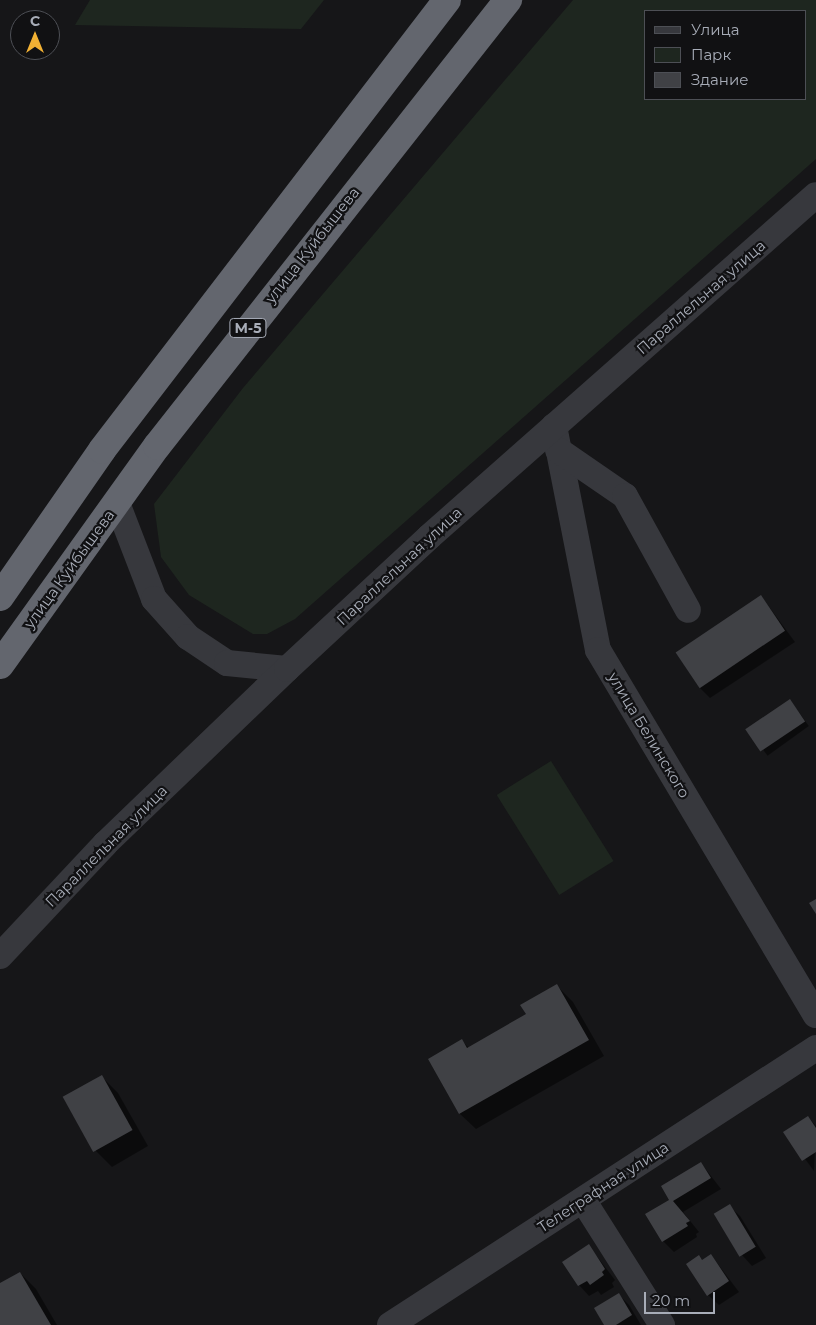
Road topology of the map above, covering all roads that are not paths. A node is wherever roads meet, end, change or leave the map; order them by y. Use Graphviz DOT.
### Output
graph roads {
  1 [pos="447,0"];
  2 [pos="508,0"];
  3 [pos="816,195"];
  4 [pos="556,438"];
  5 [pos="117,503"];
  6 [pos="0,597"];
  7 [pos="688,610"];
  8 [pos="0,665"];
  9 [pos="287,669"];
  10 [pos="0,956"];
  11 [pos="816,1015"];
  12 [pos="816,1048"];
  13 [pos="583,1200"];
  14 [pos="390,1325"];
  15 [pos="662,1325"];
  1 -- 6 [label="highway, М-5"];
  2 -- 5 [label="highway, улица Куйбышева / М-5"];
  3 -- 4 [label="street, Параллельная улица"];
  4 -- 7 [label="street"];
  4 -- 9 [label="street, Параллельная улица"];
  4 -- 11 [label="street, улица Белинского"];
  5 -- 8 [label="highway, улица Куйбышева / М-5"];
  5 -- 9 [label="street"];
  9 -- 10 [label="street, Параллельная улица"];
  12 -- 13 [label="street, Телеграфная улица"];
  13 -- 14 [label="street, Телеграфная улица"];
  13 -- 15 [label="street"];
}
